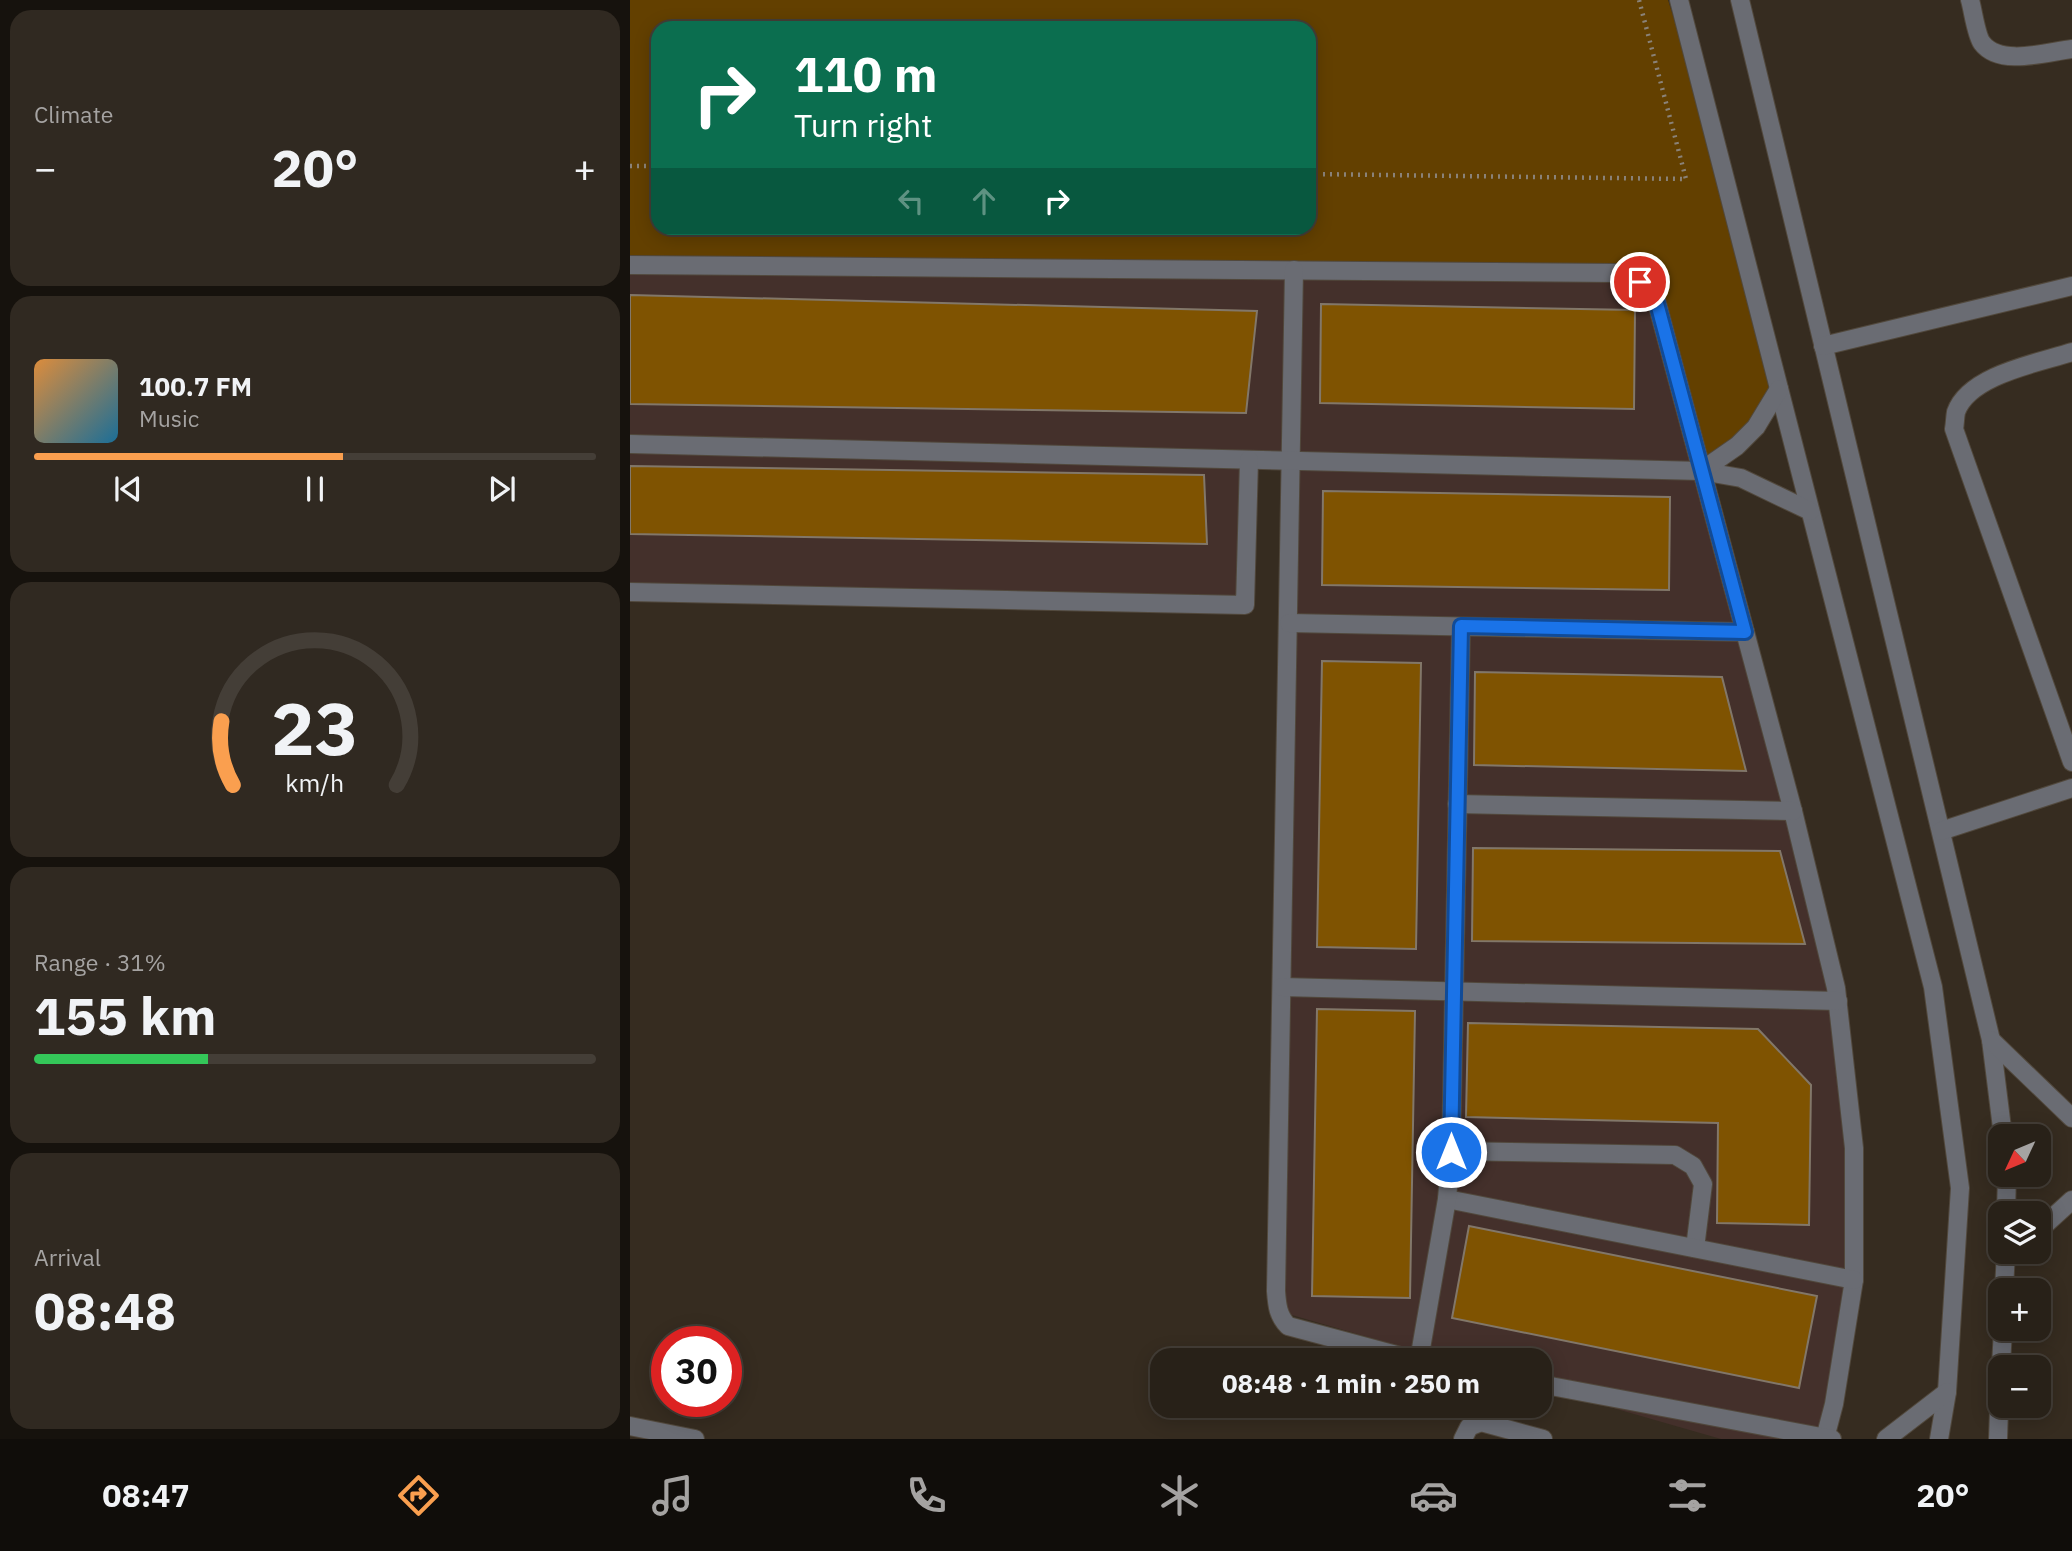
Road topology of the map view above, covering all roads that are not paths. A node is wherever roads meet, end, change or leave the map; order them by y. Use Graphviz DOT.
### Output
graph roads {
  1 [pos="1679,0"];
  2 [pos="1740,0"];
  3 [pos="1970,0"];
  4 [pos="2072,49"];
  5 [pos="630,265"];
  6 [pos="1294,270"];
  7 [pos="2072,286"];
  8 [pos="1822,346"];
  9 [pos="2072,352"];
  10 [pos="1779,389"];
  11 [pos="630,444"];
  12 [pos="1249,460"];
  13 [pos="1292,460"];
  14 [pos="1702,471"];
  15 [pos="1810,511"];
  16 [pos="630,592"];
  17 [pos="1289,624"];
  18 [pos="1461,626"];
  19 [pos="1745,632"];
  20 [pos="2072,762"];
  21 [pos="2072,788"];
  22 [pos="1457,804"];
  23 [pos="1793,811"];
  24 [pos="1941,831"];
  25 [pos="1282,987"];
  26 [pos="1452,992"];
  27 [pos="1838,1002"];
  28 [pos="1991,1040"];
  29 [pos="2072,1118"];
  30 [pos="2002,1124"];
  31 [pos="1451,1152"];
  32 [pos="1447,1199"];
  33 [pos="2072,1200"];
  34 [pos="2051,1219"];
  35 [pos="1695,1248"];
  36 [pos="2005,1264"];
  37 [pos="2010,1264"];
  38 [pos="2005,1270"];
  39 [pos="2005,1278"];
  40 [pos="1854,1280"];
  41 [pos="1371,1348"];
  42 [pos="1419,1348"];
  43 [pos="1552,1386"];
  44 [pos="1947,1392"];
  45 [pos="1999,1418"];
  46 [pos="630,1426"];
  47 [pos="1829,1438"];
  48 [pos="695,1439"];
  49 [pos="1463,1439"];
  50 [pos="1543,1439"];
  51 [pos="1886,1439"];
  52 [pos="1939,1439"];
  53 [pos="1998,1439"];
  1 -- 10 [label="street"];
  2 -- 8 [label="street"];
  3 -- 4 [label="street"];
  5 -- 6 [label="street"];
  6 -- 13 [label="street"];
  6 -- 14 [label="street"];
  7 -- 8 [label="street"];
  8 -- 24 [label="street"];
  9 -- 20 [label="street"];
  10 -- 14 [label="street"];
  10 -- 15 [label="street"];
  11 -- 12 [label="street"];
  12 -- 13 [label="street"];
  12 -- 16 [label="street"];
  13 -- 14 [label="street"];
  13 -- 17 [label="street"];
  14 -- 15 [label="street"];
  14 -- 19 [label="street"];
  15 -- 44 [label="street"];
  17 -- 18 [label="street"];
  17 -- 25 [label="street"];
  18 -- 19 [label="street"];
  18 -- 22 [label="street"];
  19 -- 23 [label="street"];
  21 -- 24 [label="street"];
  22 -- 23 [label="street"];
  22 -- 26 [label="street"];
  23 -- 27 [label="street"];
  24 -- 28 [label="street"];
  25 -- 26 [label="street"];
  25 -- 41 [label="street"];
  26 -- 27 [label="street"];
  26 -- 31 [label="street"];
  27 -- 40 [label="street"];
  28 -- 29 [label="street"];
  28 -- 30 [label="street"];
  31 -- 32 [label="street"];
  31 -- 35 [label="street"];
  32 -- 35 [label="street"];
  32 -- 42 [label="street"];
  33 -- 34 [label="street"];
  35 -- 40 [label="street"];
  36 -- 38 [label="street"];
  37 -- 38 [label="street"];
  38 -- 39 [label="street"];
  40 -- 47 [label="street"];
  43 -- 47 [label="street"];
  44 -- 51 [label="street"];
  44 -- 52 [label="street"];
  45 -- 53 [label="street"];
  46 -- 48 [label="street"];
  49 -- 50 [label="street"];
}
